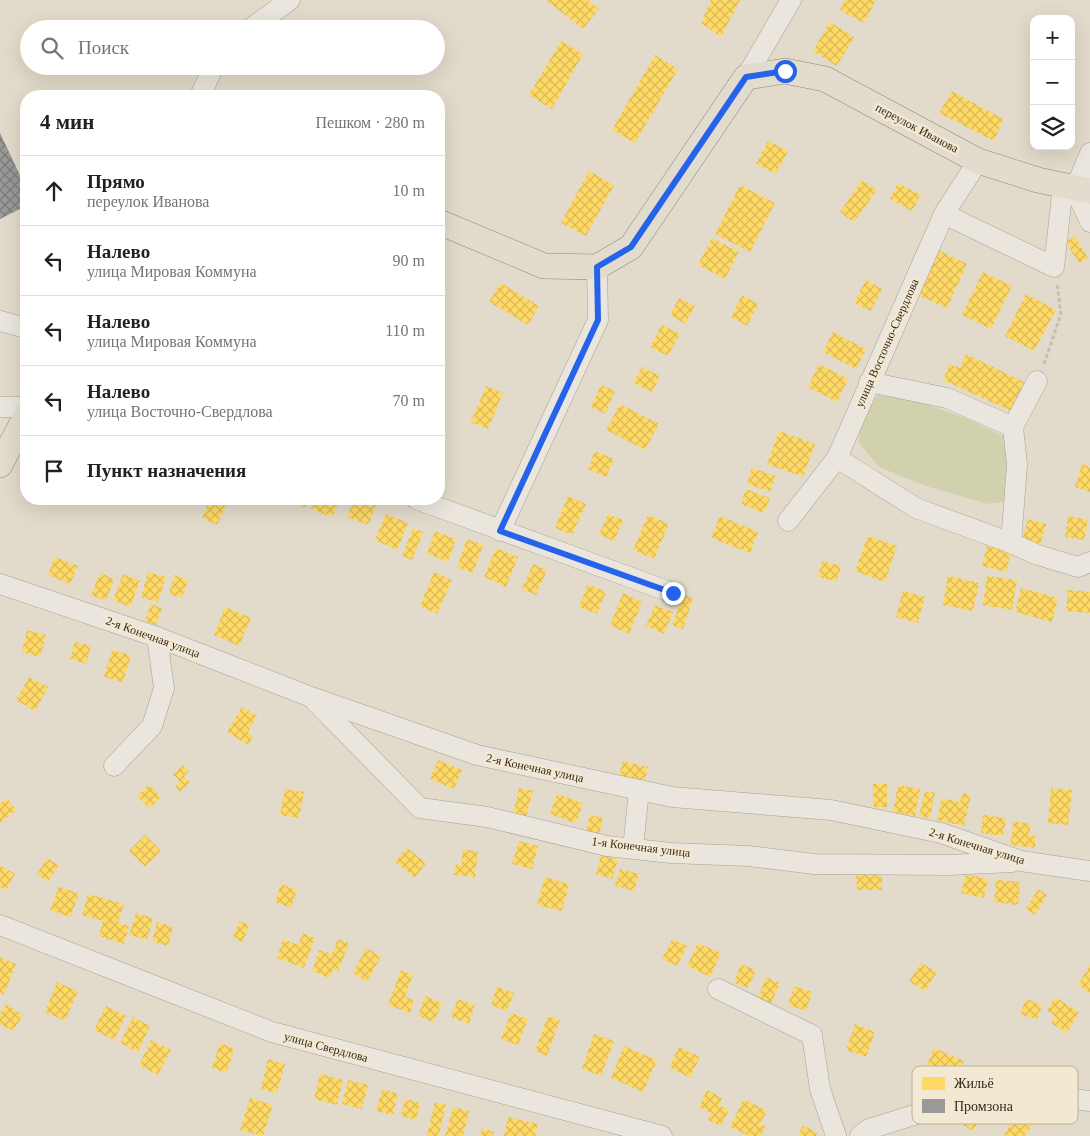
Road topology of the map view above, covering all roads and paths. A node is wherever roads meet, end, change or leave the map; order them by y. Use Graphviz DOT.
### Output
graph roads {
  1 [pos="290,0"];
  2 [pos="791,0"];
  3 [pos="262,20"];
  4 [pos="210,75"];
  5 [pos="746,77"];
  6 [pos="203,90"];
  7 [pos="1090,153"];
  8 [pos="978,160"];
  9 [pos="1076,188"];
  10 [pos="944,214"];
  11 [pos="1090,222"];
  12 [pos="445,225"];
  13 [pos="597,267"];
  14 [pos="1054,267"];
  15 [pos="0,321"];
  16 [pos="20,326"];
  17 [pos="1037,381"];
  18 [pos="870,382"];
  19 [pos="0,407"];
  20 [pos="20,407"];
  21 [pos="20,427"];
  22 [pos="1013,427"];
  23 [pos="837,458"];
  24 [pos="0,465"];
  25 [pos="432,505"];
  26 [pos="788,521"];
  27 [pos="500,531"];
  28 [pos="1011,543"];
  29 [pos="1090,562"];
  30 [pos="0,584"];
  31 [pos="673,593"];
  32 [pos="157,637"];
  33 [pos="311,697"];
  34 [pos="114,766"];
  35 [pos="639,790"];
  36 [pos="633,848"];
  37 [pos="1022,861"];
  38 [pos="1090,871"];
  39 [pos="0,925"];
  40 [pos="718,989"];
  41 [pos="912,1116"];
  42 [pos="662,1136"];
  43 [pos="836,1136"];
  44 [pos="860,1136"];
  1 -- 3 [label="street"];
  2 -- 5 [label="street"];
  4 -- 6 [label="street"];
  5 -- 8 [label="main road, переулок Иванова"];
  5 -- 13 [label="main road"];
  7 -- 9 [label="street"];
  8 -- 9 [label="main road, переулок Иванова"];
  8 -- 10 [label="street, улица Восточно-Свердлова"];
  9 -- 11 [label="street"];
  9 -- 14 [label="street"];
  10 -- 14 [label="street"];
  10 -- 18 [label="street, улица Восточно-Свердлова"];
  12 -- 13 [label="main road"];
  13 -- 27 [label="street"];
  14 -- 17 [label="path"];
  15 -- 16 [label="street"];
  17 -- 22 [label="street"];
  18 -- 22 [label="street"];
  18 -- 23 [label="street, улица Восточно-Свердлова"];
  19 -- 20 [label="street"];
  21 -- 24 [label="main road"];
  22 -- 28 [label="street"];
  23 -- 26 [label="street, улица Восточно-Свердлова"];
  23 -- 28 [label="street"];
  25 -- 27 [label="street"];
  27 -- 31 [label="street"];
  28 -- 29 [label="street"];
  30 -- 32 [label="street, 2-я Конечная улица"];
  32 -- 33 [label="street, 2-я Конечная улица"];
  32 -- 34 [label="street"];
  33 -- 35 [label="street, 2-я Конечная улица"];
  33 -- 36 [label="street, 1-я Конечная улица"];
  35 -- 36 [label="street"];
  35 -- 37 [label="street, 2-я Конечная улица"];
  36 -- 37 [label="street, 1-я Конечная улица"];
  37 -- 38 [label="street, 2-я Конечная улица"];
  39 -- 42 [label="street, улица Свердлова"];
  40 -- 43 [label="street"];
  41 -- 44 [label="street"];
}
